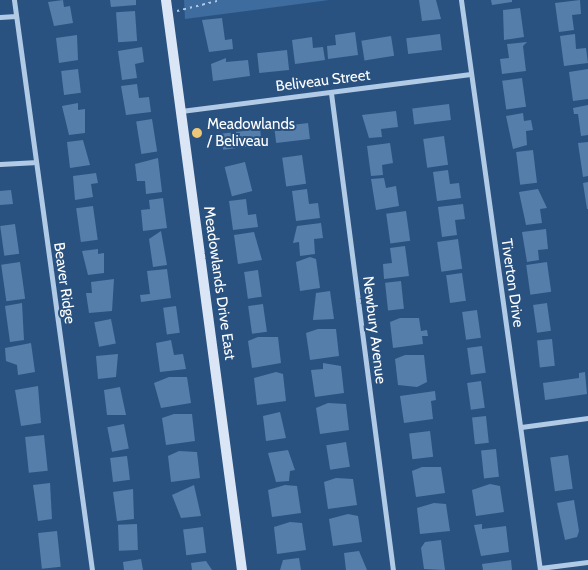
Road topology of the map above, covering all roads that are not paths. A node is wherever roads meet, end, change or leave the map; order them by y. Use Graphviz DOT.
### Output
graph roads {
  1 [pos="14,0"];
  2 [pos="166,0"];
  3 [pos="461,0"];
  4 [pos="16,16"];
  5 [pos="0,17"];
  6 [pos="469,74"];
  7 [pos="331,93"];
  8 [pos="181,111"];
  9 [pos="33,162"];
  10 [pos="0,164"];
  11 [pos="588,418"];
  12 [pos="521,427"];
  13 [pos="588,562"];
  14 [pos="540,569"];
  15 [pos="92,570"];
  16 [pos="242,570"];
  17 [pos="393,570"];
  1 -- 4 [label="street, Beaver Ridge"];
  2 -- 8 [label="main road, Meadowlands Drive East"];
  3 -- 6 [label="street, Tiverton Drive"];
  4 -- 5 [label="street"];
  4 -- 9 [label="street, Beaver Ridge"];
  6 -- 7 [label="street, Beliveau Street"];
  6 -- 12 [label="street, Tiverton Drive"];
  7 -- 8 [label="street, Beliveau Street"];
  7 -- 17 [label="street, Newbury Avenue"];
  8 -- 16 [label="main road, Meadowlands Drive East"];
  9 -- 10 [label="street"];
  9 -- 15 [label="street, Beaver Ridge"];
  11 -- 12 [label="street"];
  12 -- 14 [label="street, Tiverton Drive"];
  13 -- 14 [label="street"];
}
